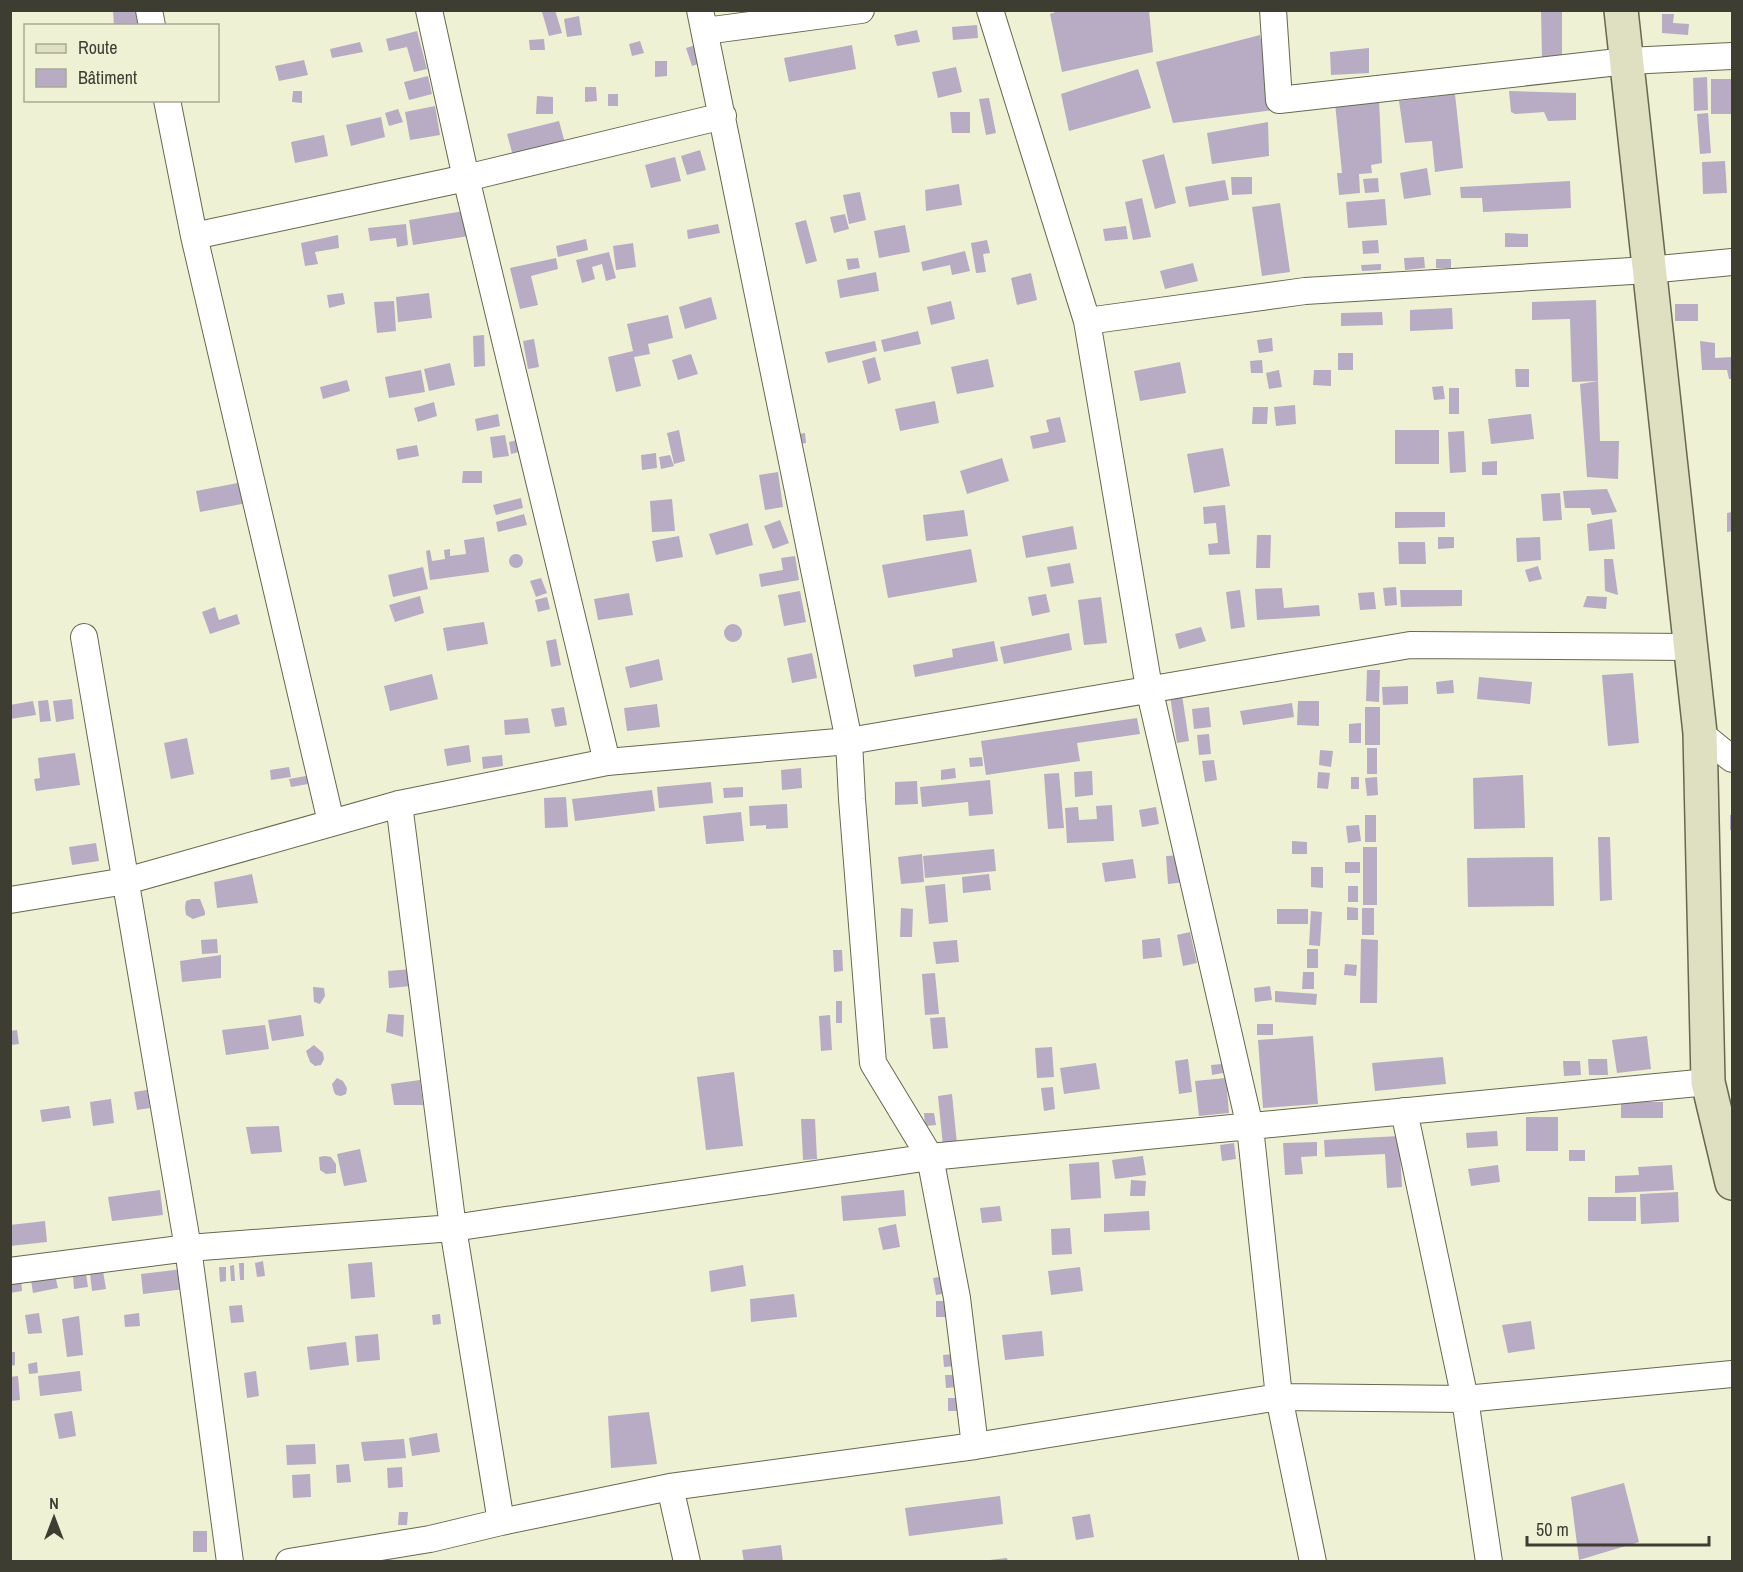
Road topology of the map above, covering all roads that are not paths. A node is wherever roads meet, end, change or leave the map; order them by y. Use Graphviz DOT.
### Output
graph roads {
  1 [pos="429,10"];
  2 [pos="861,10"];
  3 [pos="990,10"];
  4 [pos="1273,10"];
  5 [pos="1621,10"];
  6 [pos="702,21"];
  7 [pos="1732,56"];
  8 [pos="1627,61"];
  9 [pos="167,102"];
  10 [pos="723,117"];
  11 [pos="466,178"];
  12 [pos="194,236"];
  13 [pos="1732,262"];
  14 [pos="1648,270"];
  15 [pos="1087,321"];
  16 [pos="84,637"];
  17 [pos="1690,647"];
  18 [pos="1149,688"];
  19 [pos="1700,733"];
  20 [pos="1732,733"];
  21 [pos="849,741"];
  22 [pos="1732,759"];
  23 [pos="607,762"];
  24 [pos="399,804"];
  25 [pos="331,822"];
  26 [pos="126,881"];
  27 [pos="10,900"];
  28 [pos="1708,1082"];
  29 [pos="1404,1111"];
  30 [pos="1250,1127"];
  31 [pos="930,1157"];
  32 [pos="1732,1183"];
  33 [pos="453,1228"];
  34 [pos="188,1248"];
  35 [pos="10,1271"];
  36 [pos="1732,1374"];
  37 [pos="1279,1397"];
  38 [pos="1464,1399"];
  39 [pos="975,1446"];
  40 [pos="670,1487"];
  41 [pos="501,1522"];
  42 [pos="433,1550"];
  43 [pos="230,1562"];
  44 [pos="289,1562"];
  45 [pos="687,1562"];
  46 [pos="1313,1562"];
  47 [pos="1489,1562"];
  1 -- 11 [label="street"];
  2 -- 6 [label="street"];
  3 -- 15 [label="street"];
  4 -- 8 [label="street"];
  5 -- 8 [label="main road"];
  6 -- 10 [label="street"];
  7 -- 8 [label="street"];
  8 -- 14 [label="main road"];
  9 -- 12 [label="street"];
  10 -- 11 [label="street"];
  10 -- 21 [label="street"];
  11 -- 12 [label="street"];
  11 -- 23 [label="street"];
  12 -- 25 [label="street"];
  13 -- 14 [label="street"];
  14 -- 15 [label="street"];
  14 -- 17 [label="main road"];
  15 -- 18 [label="street"];
  16 -- 26 [label="street"];
  17 -- 18 [label="street"];
  17 -- 19 [label="main road"];
  18 -- 21 [label="street"];
  18 -- 30 [label="street"];
  19 -- 20 [label="street"];
  19 -- 22 [label="street"];
  19 -- 28 [label="main road"];
  21 -- 23 [label="street"];
  21 -- 31 [label="street"];
  23 -- 24 [label="street"];
  24 -- 25 [label="street"];
  24 -- 33 [label="street"];
  25 -- 26 [label="street"];
  26 -- 27 [label="street"];
  26 -- 34 [label="street"];
  28 -- 29 [label="street"];
  28 -- 32 [label="main road"];
  29 -- 30 [label="street"];
  29 -- 38 [label="street"];
  30 -- 31 [label="street"];
  30 -- 37 [label="street"];
  31 -- 33 [label="street"];
  31 -- 39 [label="street"];
  33 -- 34 [label="street"];
  33 -- 41 [label="street"];
  34 -- 35 [label="street"];
  34 -- 43 [label="street"];
  36 -- 38 [label="street"];
  37 -- 38 [label="street"];
  37 -- 39 [label="street"];
  37 -- 46 [label="street"];
  38 -- 47 [label="street"];
  39 -- 40 [label="street"];
  40 -- 41 [label="street"];
  40 -- 45 [label="street"];
  41 -- 42 [label="street"];
  42 -- 44 [label="street"];
}
